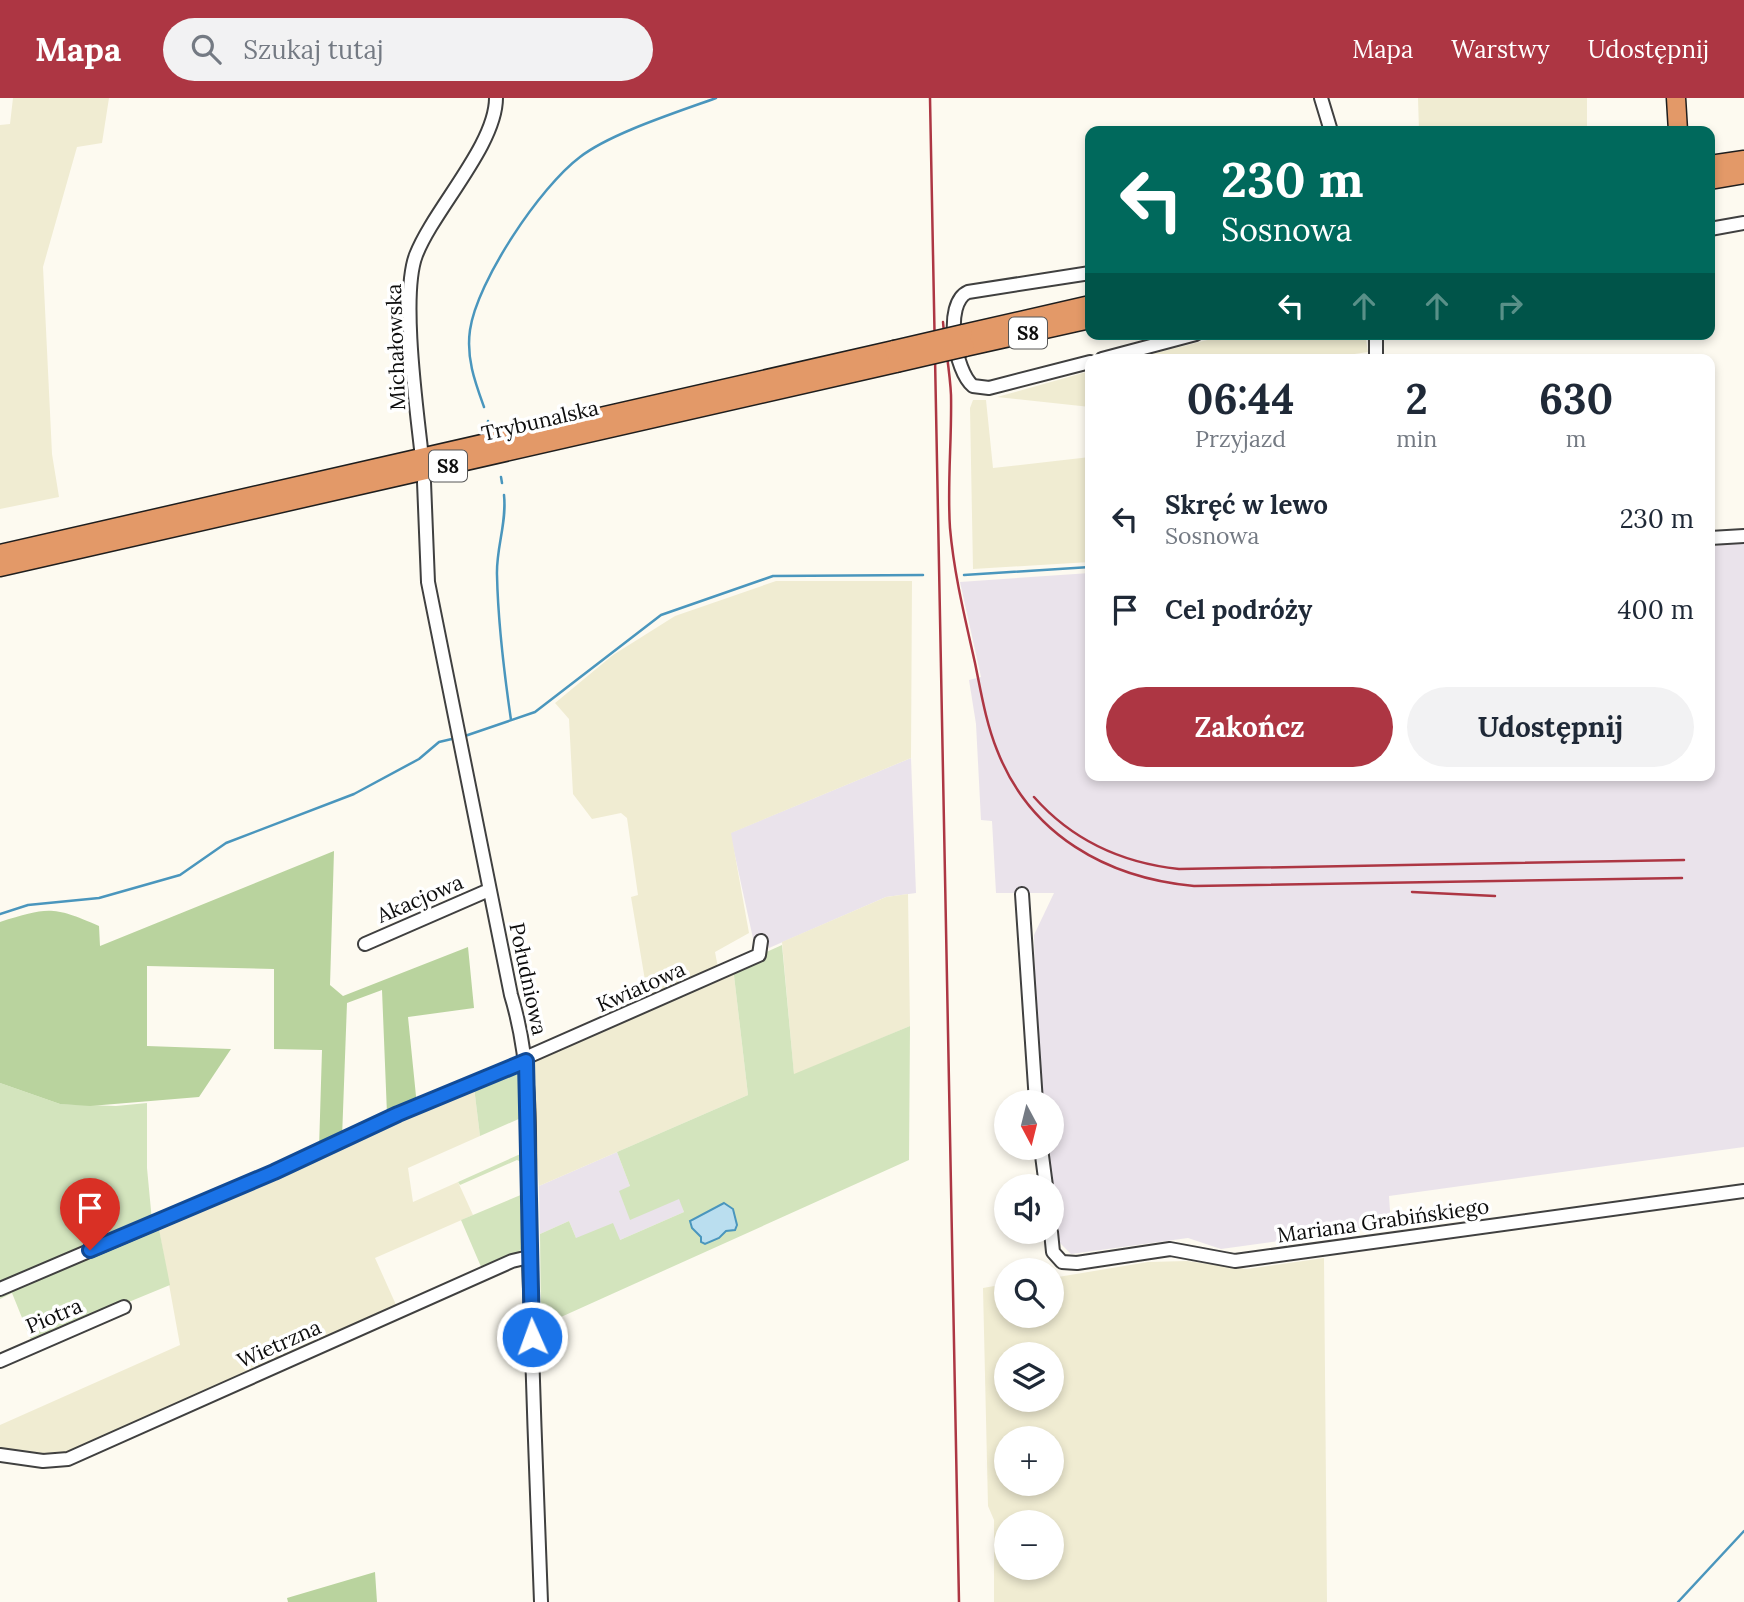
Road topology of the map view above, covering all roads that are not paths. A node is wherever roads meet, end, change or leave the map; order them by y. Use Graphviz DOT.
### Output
graph roads {
  1 [pos="496,98"];
  2 [pos="1321,98"];
  3 [pos="1665,98"];
  4 [pos="1676,98"];
  5 [pos="1329,126"];
  6 [pos="1665,126"];
  7 [pos="1678,126"];
  8 [pos="1744,174"];
  9 [pos="1715,179"];
  10 [pos="1744,187"];
  11 [pos="1715,191"];
  12 [pos="1744,223"];
  13 [pos="1715,228"];
  14 [pos="1085,273"];
  15 [pos="1085,306"];
  16 [pos="1085,320"];
  17 [pos="1173,340"];
  18 [pos="964,341"];
  19 [pos="1121,354"];
  20 [pos="895,356"];
  21 [pos="1085,363"];
  22 [pos="421,449"];
  23 [pos="424,482"];
  24 [pos="1744,536"];
  25 [pos="1715,538"];
  26 [pos="0,554"];
  27 [pos="0,567"];
  28 [pos="489,890"];
  29 [pos="1022,894"];
  30 [pos="761,942"];
  31 [pos="365,944"];
  32 [pos="526,1060"];
  33 [pos="1035,1090"];
  34 [pos="1744,1191"];
  35 [pos="1052,1244"];
  36 [pos="529,1257"];
  37 [pos="0,1289"];
  38 [pos="124,1307"];
  39 [pos="0,1361"];
  40 [pos="0,1455"];
  41 [pos="541,1602"];
  1 -- 22 [label="street, Michałowska"];
  2 -- 5 [label="street"];
  3 -- 6 [label="highway"];
  4 -- 7 [label="highway"];
  8 -- 9 [label="highway"];
  10 -- 11 [label="highway"];
  12 -- 13 [label="street"];
  14 -- 21 [label="street"];
  15 -- 18 [label="highway, Trybunalska / S8"];
  16 -- 18 [label="highway, Trybunalska / S8"];
  17 -- 19 [label="street"];
  18 -- 20 [label="highway, Trybunalska / S8, bridge"];
  20 -- 26 [label="highway, Trybunalska / S8"];
  20 -- 27 [label="highway, Trybunalska / S8"];
  23 -- 28 [label="street, Południowa"];
  24 -- 25 [label="street"];
  28 -- 31 [label="street, Akacjowa"];
  28 -- 32 [label="street, Południowa"];
  29 -- 33 [label="street"];
  30 -- 32 [label="street, Kwiatowa"];
  32 -- 36 [label="street, Południowa"];
  32 -- 37 [label="street"];
  34 -- 35 [label="street, Mariana Grabińskiego"];
  36 -- 40 [label="street, Wietrzna"];
  36 -- 41 [label="street, Południowa"];
  38 -- 39 [label="street, Piotra"];
}
